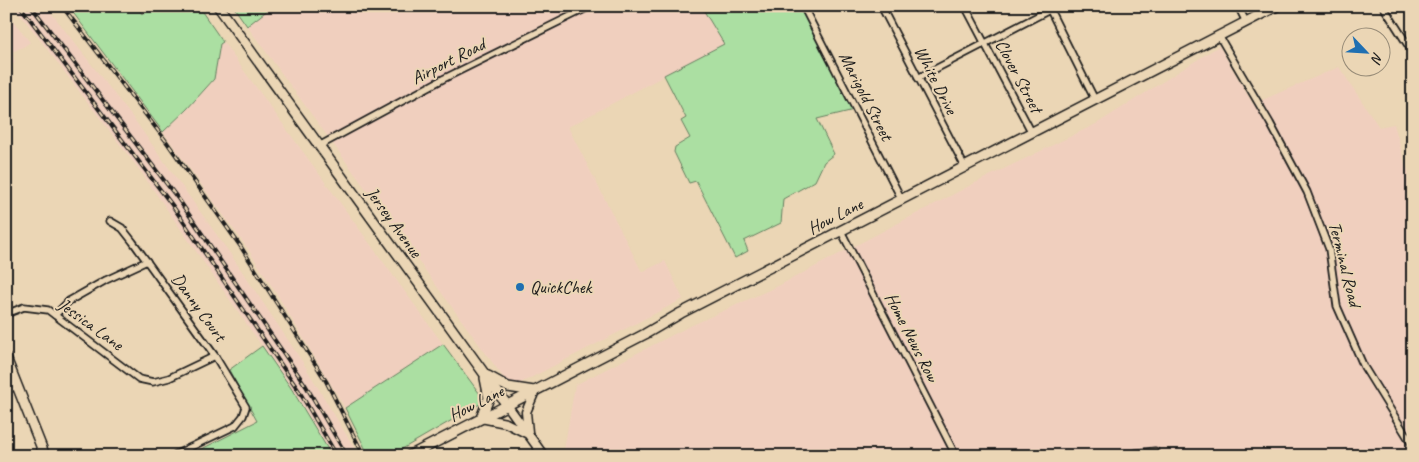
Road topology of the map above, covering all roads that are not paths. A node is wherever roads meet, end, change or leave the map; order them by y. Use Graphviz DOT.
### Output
graph roads {
  1 [pos="218,6"];
  2 [pos="591,6"];
  3 [pos="803,6"];
  4 [pos="882,6"];
  5 [pos="965,6"];
  6 [pos="1058,6"];
  7 [pos="1238,6"];
  8 [pos="1277,6"];
  9 [pos="1383,6"];
  10 [pos="1049,8"];
  11 [pos="1246,22"];
  12 [pos="1218,36"];
  13 [pos="985,44"];
  14 [pos="1413,53"];
  15 [pos="918,78"];
  16 [pos="1095,100"];
  17 [pos="1032,132"];
  18 [pos="319,146"];
  19 [pos="965,167"];
  20 [pos="902,200"];
  21 [pos="110,221"];
  22 [pos="841,231"];
  23 [pos="147,261"];
  24 [pos="6,314"];
  25 [pos="55,315"];
  26 [pos="215,356"];
  27 [pos="6,358"];
  28 [pos="484,373"];
  29 [pos="17,385"];
  30 [pos="6,391"];
  31 [pos="535,391"];
  32 [pos="507,405"];
  33 [pos="481,418"];
  34 [pos="529,434"];
  35 [pos="1413,446"];
  36 [pos="1154,452"];
  37 [pos="45,456"];
  38 [pos="172,456"];
  39 [pos="409,456"];
  40 [pos="544,456"];
  41 [pos="956,456"];
  42 [pos="1131,456"];
  1 -- 18 [label="main road, Jersey Avenue"];
  2 -- 18 [label="street, Airport Road"];
  3 -- 20 [label="street, Marigold Street"];
  4 -- 15 [label="street, White Drive"];
  5 -- 13 [label="street, Clover Street"];
  6 -- 10 [label="street"];
  7 -- 11 [label="street"];
  8 -- 11 [label="main road, How Lane"];
  9 -- 14 [label="street"];
  10 -- 13 [label="street"];
  10 -- 16 [label="street"];
  11 -- 12 [label="main road, How Lane"];
  12 -- 16 [label="main road, How Lane"];
  12 -- 35 [label="street, Terminal Road"];
  13 -- 15 [label="street"];
  13 -- 17 [label="street, Clover Street"];
  15 -- 19 [label="street, White Drive"];
  16 -- 17 [label="main road, How Lane"];
  17 -- 19 [label="main road, How Lane"];
  18 -- 28 [label="main road, Jersey Avenue"];
  19 -- 20 [label="main road, How Lane"];
  20 -- 22 [label="main road, How Lane"];
  21 -- 23 [label="street, Danny Court"];
  22 -- 31 [label="main road, How Lane"];
  22 -- 41 [label="street, Home News Row"];
  23 -- 25 [label="street"];
  23 -- 26 [label="street, Danny Court"];
  24 -- 25 [label="street, Jessica Lane"];
  25 -- 26 [label="street, Jessica Lane"];
  26 -- 38 [label="street, Danny Court"];
  27 -- 29 [label="main road"];
  28 -- 31 [label="main road"];
  28 -- 32 [label="main road, Jersey Avenue"];
  28 -- 33 [label="main road"];
  29 -- 30 [label="street"];
  29 -- 37 [label="main road"];
  31 -- 32 [label="main road, How Lane"];
  31 -- 34 [label="street"];
  32 -- 33 [label="main road, How Lane"];
  32 -- 34 [label="street, Jersey Avenue"];
  33 -- 34 [label="street"];
  33 -- 39 [label="main road, How Lane"];
  34 -- 40 [label="street, Jersey Avenue"];
  36 -- 42 [label="street"];
}
